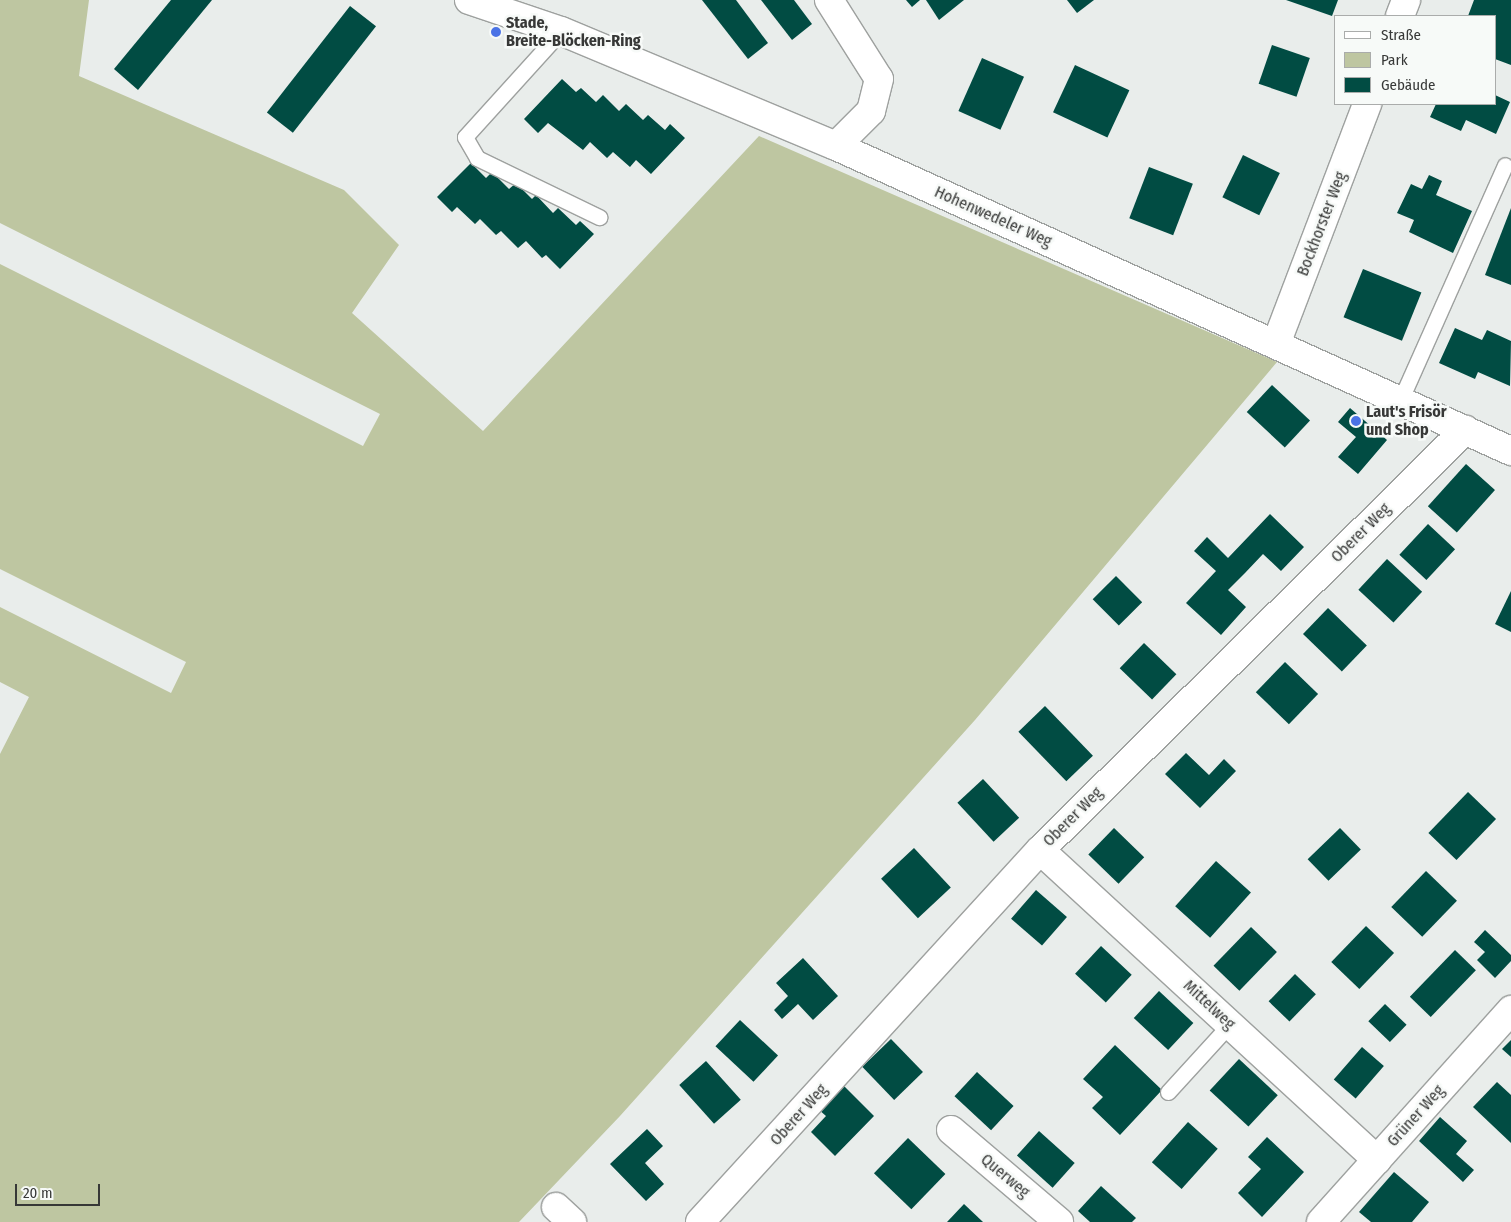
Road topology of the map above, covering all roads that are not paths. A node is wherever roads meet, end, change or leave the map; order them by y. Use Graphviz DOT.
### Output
graph roads {
  1 [pos="468,0"];
  2 [pos="829,0"];
  3 [pos="1406,0"];
  4 [pos="1400,15"];
  5 [pos="561,31"];
  6 [pos="1367,105"];
  7 [pos="836,146"];
  8 [pos="1505,165"];
  9 [pos="599,217"];
  10 [pos="1276,344"];
  11 [pos="1400,401"];
  12 [pos="1465,430"];
  13 [pos="1511,451"];
  14 [pos="1040,850"];
  15 [pos="1511,1010"];
  16 [pos="1230,1024"];
  17 [pos="1168,1092"];
  18 [pos="951,1130"];
  19 [pos="1377,1160"];
  20 [pos="700,1222"];
  21 [pos="1059,1222"];
  22 [pos="1320,1222"];
  1 -- 5 [label="street, Hohenwedeler Weg"];
  2 -- 7 [label="street"];
  3 -- 4 [label="street"];
  5 -- 7 [label="street, Hohenwedeler Weg"];
  5 -- 9 [label="lane"];
  6 -- 10 [label="street, Bockhorster Weg"];
  7 -- 10 [label="street, Hohenwedeler Weg"];
  8 -- 11 [label="lane"];
  10 -- 11 [label="street, Hohenwedeler Weg"];
  11 -- 12 [label="street, Hohenwedeler Weg"];
  12 -- 13 [label="street, Hohenwedeler Weg"];
  12 -- 14 [label="street, Oberer Weg"];
  14 -- 16 [label="street, Mittelweg"];
  14 -- 20 [label="street, Oberer Weg"];
  15 -- 19 [label="street, Grüner Weg"];
  16 -- 17 [label="lane"];
  16 -- 19 [label="street, Mittelweg"];
  18 -- 21 [label="street, Querweg"];
  19 -- 22 [label="street, Grüner Weg"];
}
